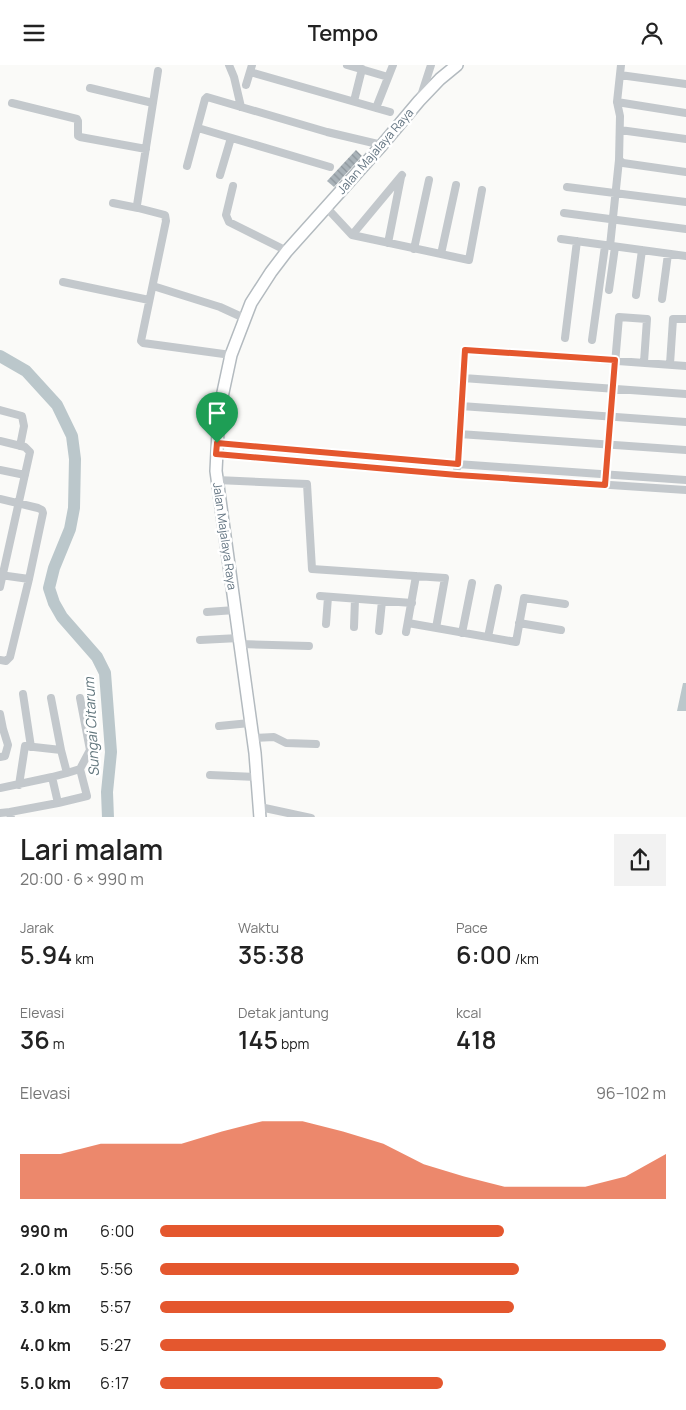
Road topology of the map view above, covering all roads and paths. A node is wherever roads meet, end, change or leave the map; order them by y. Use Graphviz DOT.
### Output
graph roads {
  1 [pos="229,65"];
  2 [pos="347,65"];
  3 [pos="392,65"];
  4 [pos="430,65"];
  5 [pos="457,65"];
  6 [pos="621,65"];
  7 [pos="251,68"];
  8 [pos="362,69"];
  9 [pos="158,71"];
  10 [pos="620,75"];
  11 [pos="388,77"];
  12 [pos="686,84"];
  13 [pos="246,85"];
  14 [pos="90,88"];
  15 [pos="354,101"];
  16 [pos="419,101"];
  17 [pos="618,102"];
  18 [pos="12,103"];
  19 [pos="153,103"];
  20 [pos="240,107"];
  21 [pos="376,108"];
  22 [pos="390,112"];
  23 [pos="686,113"];
  24 [pos="198,128"];
  25 [pos="620,130"];
  26 [pos="231,138"];
  27 [pos="686,139"];
  28 [pos="382,145"];
  29 [pos="146,149"];
  30 [pos="619,160"];
  31 [pos="187,167"];
  32 [pos="330,167"];
  33 [pos="686,172"];
  34 [pos="220,175"];
  35 [pos="429,179"];
  36 [pos="456,185"];
  37 [pos="233,186"];
  38 [pos="567,187"];
  39 [pos="482,190"];
  40 [pos="616,193"];
  41 [pos="686,202"];
  42 [pos="113,203"];
  43 [pos="326,207"];
  44 [pos="138,208"];
  45 [pos="564,213"];
  46 [pos="613,219"];
  47 [pos="686,229"];
  48 [pos="352,235"];
  49 [pos="561,239"];
  50 [pos="577,241"];
  51 [pos="388,243"];
  52 [pos="610,246"];
  53 [pos="414,249"];
  54 [pos="287,251"];
  55 [pos="642,251"];
  56 [pos="442,254"];
  57 [pos="668,254"];
  58 [pos="686,256"];
  59 [pos="63,282"];
  60 [pos="153,286"];
  61 [pos="609,290"];
  62 [pos="636,295"];
  63 [pos="662,299"];
  64 [pos="149,300"];
  65 [pos="244,318"];
  66 [pos="686,319"];
  67 [pos="565,338"];
  68 [pos="592,340"];
  69 [pos="231,355"];
  70 [pos="615,360"];
  71 [pos="644,362"];
  72 [pos="670,364"];
  73 [pos="686,366"];
  74 [pos="463,378"];
  75 [pos="613,389"];
  76 [pos="686,394"];
  77 [pos="461,406"];
  78 [pos="0,410"];
  79 [pos="611,416"];
  80 [pos="686,422"];
  81 [pos="459,434"];
  82 [pos="0,441"];
  83 [pos="608,444"];
  84 [pos="245,445"];
  85 [pos="20,446"];
  86 [pos="217,449"];
  87 [pos="686,450"];
  88 [pos="244,456"];
  89 [pos="458,464"];
  90 [pos="0,470"];
  91 [pos="25,475"];
  92 [pos="457,475"];
  93 [pos="606,475"];
  94 [pos="217,480"];
  95 [pos="686,480"];
  96 [pos="605,485"];
  97 [pos="686,489"];
  98 [pos="0,499"];
  99 [pos="19,503"];
  100 [pos="1,575"];
  101 [pos="416,576"];
  102 [pos="29,579"];
  103 [pos="472,583"];
  104 [pos="0,587"];
  105 [pos="498,588"];
  106 [pos="355,599"];
  107 [pos="382,601"];
  108 [pos="412,603"];
  109 [pos="565,604"];
  110 [pos="235,610"];
  111 [pos="207,612"];
  112 [pos="408,623"];
  113 [pos="519,623"];
  114 [pos="326,624"];
  115 [pos="354,627"];
  116 [pos="436,628"];
  117 [pos="561,630"];
  118 [pos="379,631"];
  119 [pos="406,632"];
  120 [pos="462,633"];
  121 [pos="488,637"];
  122 [pos="200,640"];
  123 [pos="240,641"];
  124 [pos="309,646"];
  125 [pos="0,660"];
  126 [pos="23,694"];
  127 [pos="51,698"];
  128 [pos="80,698"];
  129 [pos="0,714"];
  130 [pos="250,723"];
  131 [pos="219,726"];
  132 [pos="1,729"];
  133 [pos="252,738"];
  134 [pos="316,743"];
  135 [pos="8,745"];
  136 [pos="28,747"];
  137 [pos="61,750"];
  138 [pos="0,757"];
  139 [pos="80,769"];
  140 [pos="66,773"];
  141 [pos="210,775"];
  142 [pos="52,777"];
  143 [pos="257,777"];
  144 [pos="19,785"];
  145 [pos="0,788"];
  146 [pos="58,803"];
  147 [pos="260,812"];
  148 [pos="0,813"];
  149 [pos="11,815"];
  150 [pos="311,817"];
  1 -- 20 [label="street"];
  2 -- 8 [label="street"];
  3 -- 11 [label="street"];
  4 -- 16 [label="street"];
  5 -- 16 [label="street, Jalan Majalaya Raya"];
  6 -- 10 [label="street"];
  7 -- 13 [label="street"];
  7 -- 15 [label="street"];
  8 -- 11 [label="street"];
  8 -- 15 [label="street"];
  9 -- 19 [label="street"];
  10 -- 12 [label="street"];
  10 -- 17 [label="street"];
  11 -- 21 [label="street"];
  14 -- 19 [label="street"];
  15 -- 21 [label="street"];
  16 -- 28 [label="street, Jalan Majalaya Raya"];
  17 -- 23 [label="street"];
  17 -- 25 [label="street"];
  18 -- 29 [label="street"];
  19 -- 29 [label="street"];
  20 -- 24 [label="street"];
  20 -- 28 [label="street"];
  21 -- 22 [label="street"];
  24 -- 26 [label="street"];
  24 -- 31 [label="street"];
  25 -- 27 [label="street"];
  25 -- 30 [label="street"];
  26 -- 32 [label="street"];
  26 -- 34 [label="street"];
  28 -- 43 [label="street, Jalan Majalaya Raya"];
  29 -- 44 [label="street"];
  30 -- 33 [label="street"];
  30 -- 40 [label="street"];
  35 -- 53 [label="street"];
  36 -- 56 [label="street"];
  37 -- 54 [label="street"];
  38 -- 40 [label="street"];
  39 -- 56 [label="street"];
  40 -- 41 [label="street"];
  40 -- 46 [label="street"];
  42 -- 44 [label="street"];
  43 -- 48 [label="street"];
  43 -- 54 [label="street, Jalan Majalaya Raya"];
  44 -- 60 [label="street"];
  45 -- 46 [label="street"];
  46 -- 47 [label="street"];
  46 -- 52 [label="street"];
  48 -- 51 [label="street"];
  48 -- 51 [label="street"];
  49 -- 50 [label="street"];
  50 -- 52 [label="street"];
  50 -- 67 [label="street"];
  51 -- 53 [label="street"];
  52 -- 55 [label="street"];
  52 -- 61 [label="street"];
  52 -- 68 [label="street"];
  53 -- 56 [label="street"];
  54 -- 65 [label="street, Jalan Majalaya Raya"];
  55 -- 57 [label="street"];
  55 -- 62 [label="street"];
  57 -- 58 [label="street"];
  57 -- 63 [label="street"];
  59 -- 64 [label="street"];
  60 -- 64 [label="street"];
  60 -- 65 [label="street"];
  64 -- 69 [label="street"];
  65 -- 69 [label="street, Jalan Majalaya Raya"];
  66 -- 72 [label="street"];
  69 -- 86 [label="street, Jalan Majalaya Raya"];
  70 -- 71 [label="street"];
  70 -- 71 [label="street"];
  70 -- 74 [label="street"];
  70 -- 75 [label="street"];
  71 -- 72 [label="street"];
  72 -- 73 [label="street"];
  74 -- 75 [label="street"];
  74 -- 77 [label="street"];
  75 -- 76 [label="street"];
  75 -- 79 [label="street"];
  77 -- 79 [label="street"];
  77 -- 81 [label="street"];
  78 -- 85 [label="street"];
  79 -- 80 [label="street"];
  79 -- 83 [label="street"];
  81 -- 83 [label="street"];
  81 -- 89 [label="street"];
  82 -- 85 [label="street"];
  83 -- 87 [label="street"];
  83 -- 93 [label="street"];
  84 -- 86 [label="street"];
  84 -- 88 [label="street"];
  84 -- 89 [label="street"];
  85 -- 91 [label="street"];
  86 -- 88 [label="street"];
  86 -- 94 [label="street, Jalan Majalaya Raya"];
  88 -- 92 [label="street"];
  89 -- 92 [label="street"];
  89 -- 93 [label="street"];
  90 -- 91 [label="street"];
  91 -- 99 [label="street"];
  92 -- 96 [label="street"];
  93 -- 95 [label="street"];
  93 -- 96 [label="street"];
  94 -- 101 [label="street"];
  94 -- 110 [label="street, Jalan Majalaya Raya"];
  96 -- 97 [label="street"];
  98 -- 99 [label="street"];
  99 -- 100 [label="street"];
  99 -- 102 [label="street"];
  100 -- 102 [label="street"];
  100 -- 104 [label="street"];
  101 -- 108 [label="street"];
  101 -- 116 [label="street"];
  102 -- 125 [label="street"];
  103 -- 120 [label="street"];
  105 -- 121 [label="street"];
  106 -- 107 [label="street"];
  106 -- 114 [label="street"];
  106 -- 115 [label="street"];
  107 -- 108 [label="street"];
  107 -- 118 [label="street"];
  108 -- 112 [label="street"];
  109 -- 113 [label="street"];
  110 -- 111 [label="street"];
  110 -- 123 [label="street, Jalan Majalaya Raya"];
  112 -- 116 [label="street"];
  112 -- 119 [label="street"];
  113 -- 117 [label="street"];
  113 -- 121 [label="street"];
  116 -- 120 [label="street"];
  120 -- 121 [label="street"];
  122 -- 123 [label="street"];
  123 -- 124 [label="street"];
  123 -- 130 [label="street, Jalan Majalaya Raya"];
  126 -- 136 [label="street"];
  127 -- 137 [label="street"];
  128 -- 139 [label="street"];
  129 -- 132 [label="street"];
  130 -- 131 [label="street"];
  130 -- 133 [label="street, Jalan Majalaya Raya"];
  132 -- 135 [label="street"];
  133 -- 134 [label="street"];
  133 -- 143 [label="street, Jalan Majalaya Raya"];
  135 -- 136 [label="street"];
  135 -- 138 [label="street"];
  136 -- 137 [label="street"];
  136 -- 144 [label="street"];
  137 -- 140 [label="street"];
  139 -- 140 [label="street"];
  139 -- 146 [label="street"];
  140 -- 142 [label="street"];
  141 -- 143 [label="street"];
  142 -- 144 [label="street"];
  142 -- 146 [label="street"];
  143 -- 147 [label="street, Jalan Majalaya Raya"];
  144 -- 145 [label="street"];
  146 -- 149 [label="street"];
  147 -- 150 [label="street"];
  148 -- 149 [label="street"];
}
